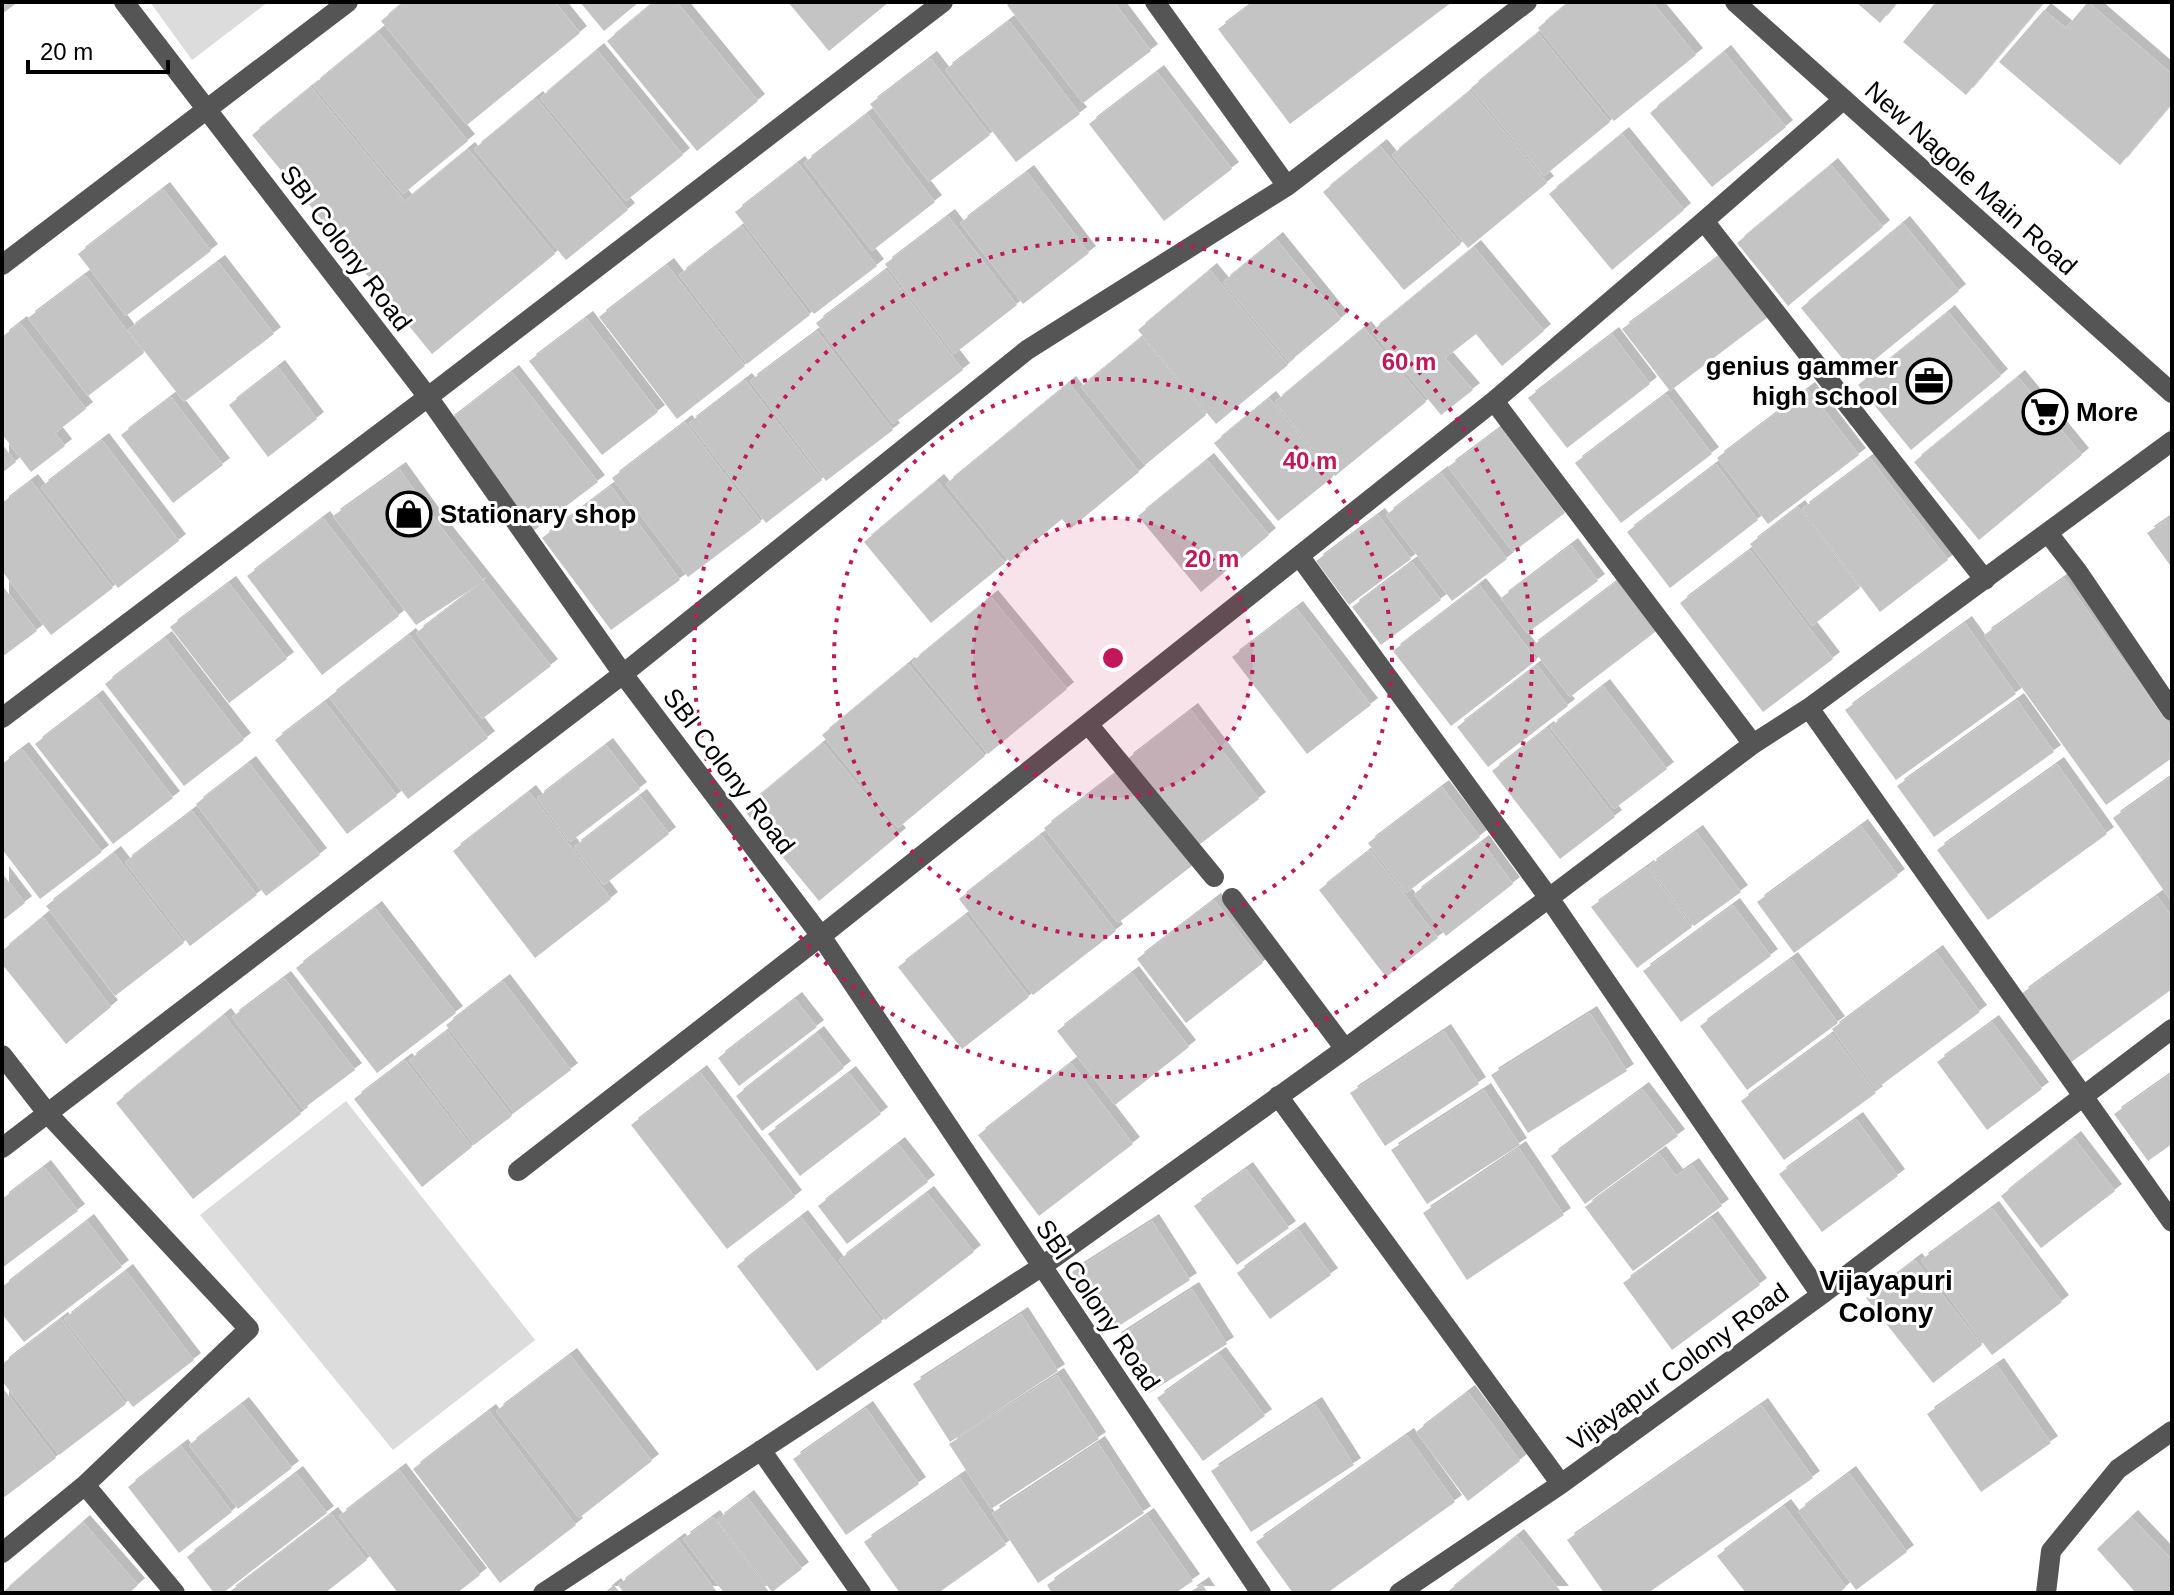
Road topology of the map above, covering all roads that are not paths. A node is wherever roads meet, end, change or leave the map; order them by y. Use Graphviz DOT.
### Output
graph roads {
  1 [pos="124,2"];
  2 [pos="348,2"];
  3 [pos="943,2"];
  4 [pos="1155,2"];
  5 [pos="1527,2"];
  6 [pos="1735,2"];
  7 [pos="1844,99"];
  8 [pos="206,109"];
  9 [pos="1287,186"];
  10 [pos="1704,221"];
  11 [pos="2,265"];
  12 [pos="2172,393"];
  13 [pos="428,397"];
  14 [pos="1494,401"];
  15 [pos="2172,441"];
  16 [pos="2048,533"];
  17 [pos="1300,557"];
  18 [pos="1985,580"];
  19 [pos="623,674"];
  20 [pos="1809,708"];
  21 [pos="2172,711"];
  22 [pos="2,718"];
  23 [pos="1088,724"];
  24 [pos="1753,744"];
  25 [pos="1214,877"];
  26 [pos="1232,898"];
  27 [pos="1549,898"];
  28 [pos="821,936"];
  29 [pos="2172,1029"];
  30 [pos="1345,1049"];
  31 [pos="2,1055"];
  32 [pos="1278,1096"];
  33 [pos="2083,1096"];
  34 [pos="48,1114"];
  35 [pos="2,1148"];
  36 [pos="518,1171"];
  37 [pos="2172,1222"];
  38 [pos="1041,1267"];
  39 [pos="1821,1295"];
  40 [pos="2172,1431"];
  41 [pos="761,1450"];
  42 [pos="1561,1484"];
  43 [pos="85,1485"];
  44 [pos="2,1553"];
  45 [pos="175,1593"];
  46 [pos="543,1593"];
  47 [pos="861,1593"];
  48 [pos="1261,1593"];
  49 [pos="1399,1593"];
  50 [pos="2046,1593"];
  1 -- 8 [label="street, SBI Colony Road"];
  2 -- 8 [label="street"];
  3 -- 13 [label="street"];
  4 -- 9 [label="street"];
  5 -- 9 [label="street"];
  6 -- 7 [label="street, New Nagole Main Road"];
  7 -- 10 [label="street"];
  7 -- 12 [label="street, New Nagole Main Road"];
  8 -- 11 [label="street"];
  8 -- 13 [label="street, SBI Colony Road"];
  9 -- 19 [label="street"];
  10 -- 14 [label="street"];
  10 -- 18 [label="street"];
  13 -- 19 [label="street, SBI Colony Road"];
  13 -- 22 [label="street"];
  14 -- 17 [label="street"];
  14 -- 24 [label="street"];
  15 -- 16 [label="street"];
  16 -- 18 [label="street"];
  16 -- 21 [label="street"];
  17 -- 23 [label="street"];
  17 -- 27 [label="street"];
  18 -- 20 [label="street"];
  19 -- 28 [label="street, SBI Colony Road"];
  19 -- 34 [label="street"];
  20 -- 24 [label="street"];
  20 -- 33 [label="street"];
  23 -- 25 [label="street"];
  23 -- 28 [label="street"];
  24 -- 27 [label="street"];
  26 -- 30 [label="street"];
  27 -- 30 [label="street"];
  27 -- 39 [label="street"];
  28 -- 36 [label="street"];
  28 -- 38 [label="street, SBI Colony Road"];
  29 -- 33 [label="street, Vijayapur Colony Road"];
  30 -- 32 [label="street"];
  31 -- 34 [label="street"];
  32 -- 38 [label="street"];
  32 -- 42 [label="street"];
  33 -- 37 [label="street"];
  33 -- 39 [label="street, Vijayapur Colony Road"];
  34 -- 35 [label="street"];
  34 -- 43 [label="street"];
  38 -- 41 [label="street"];
  38 -- 48 [label="street, SBI Colony Road"];
  39 -- 42 [label="street, Vijayapur Colony Road"];
  40 -- 50 [label="street"];
  41 -- 46 [label="street"];
  41 -- 47 [label="street"];
  42 -- 49 [label="street, Vijayapur Colony Road"];
  43 -- 44 [label="street"];
  43 -- 45 [label="street"];
}
